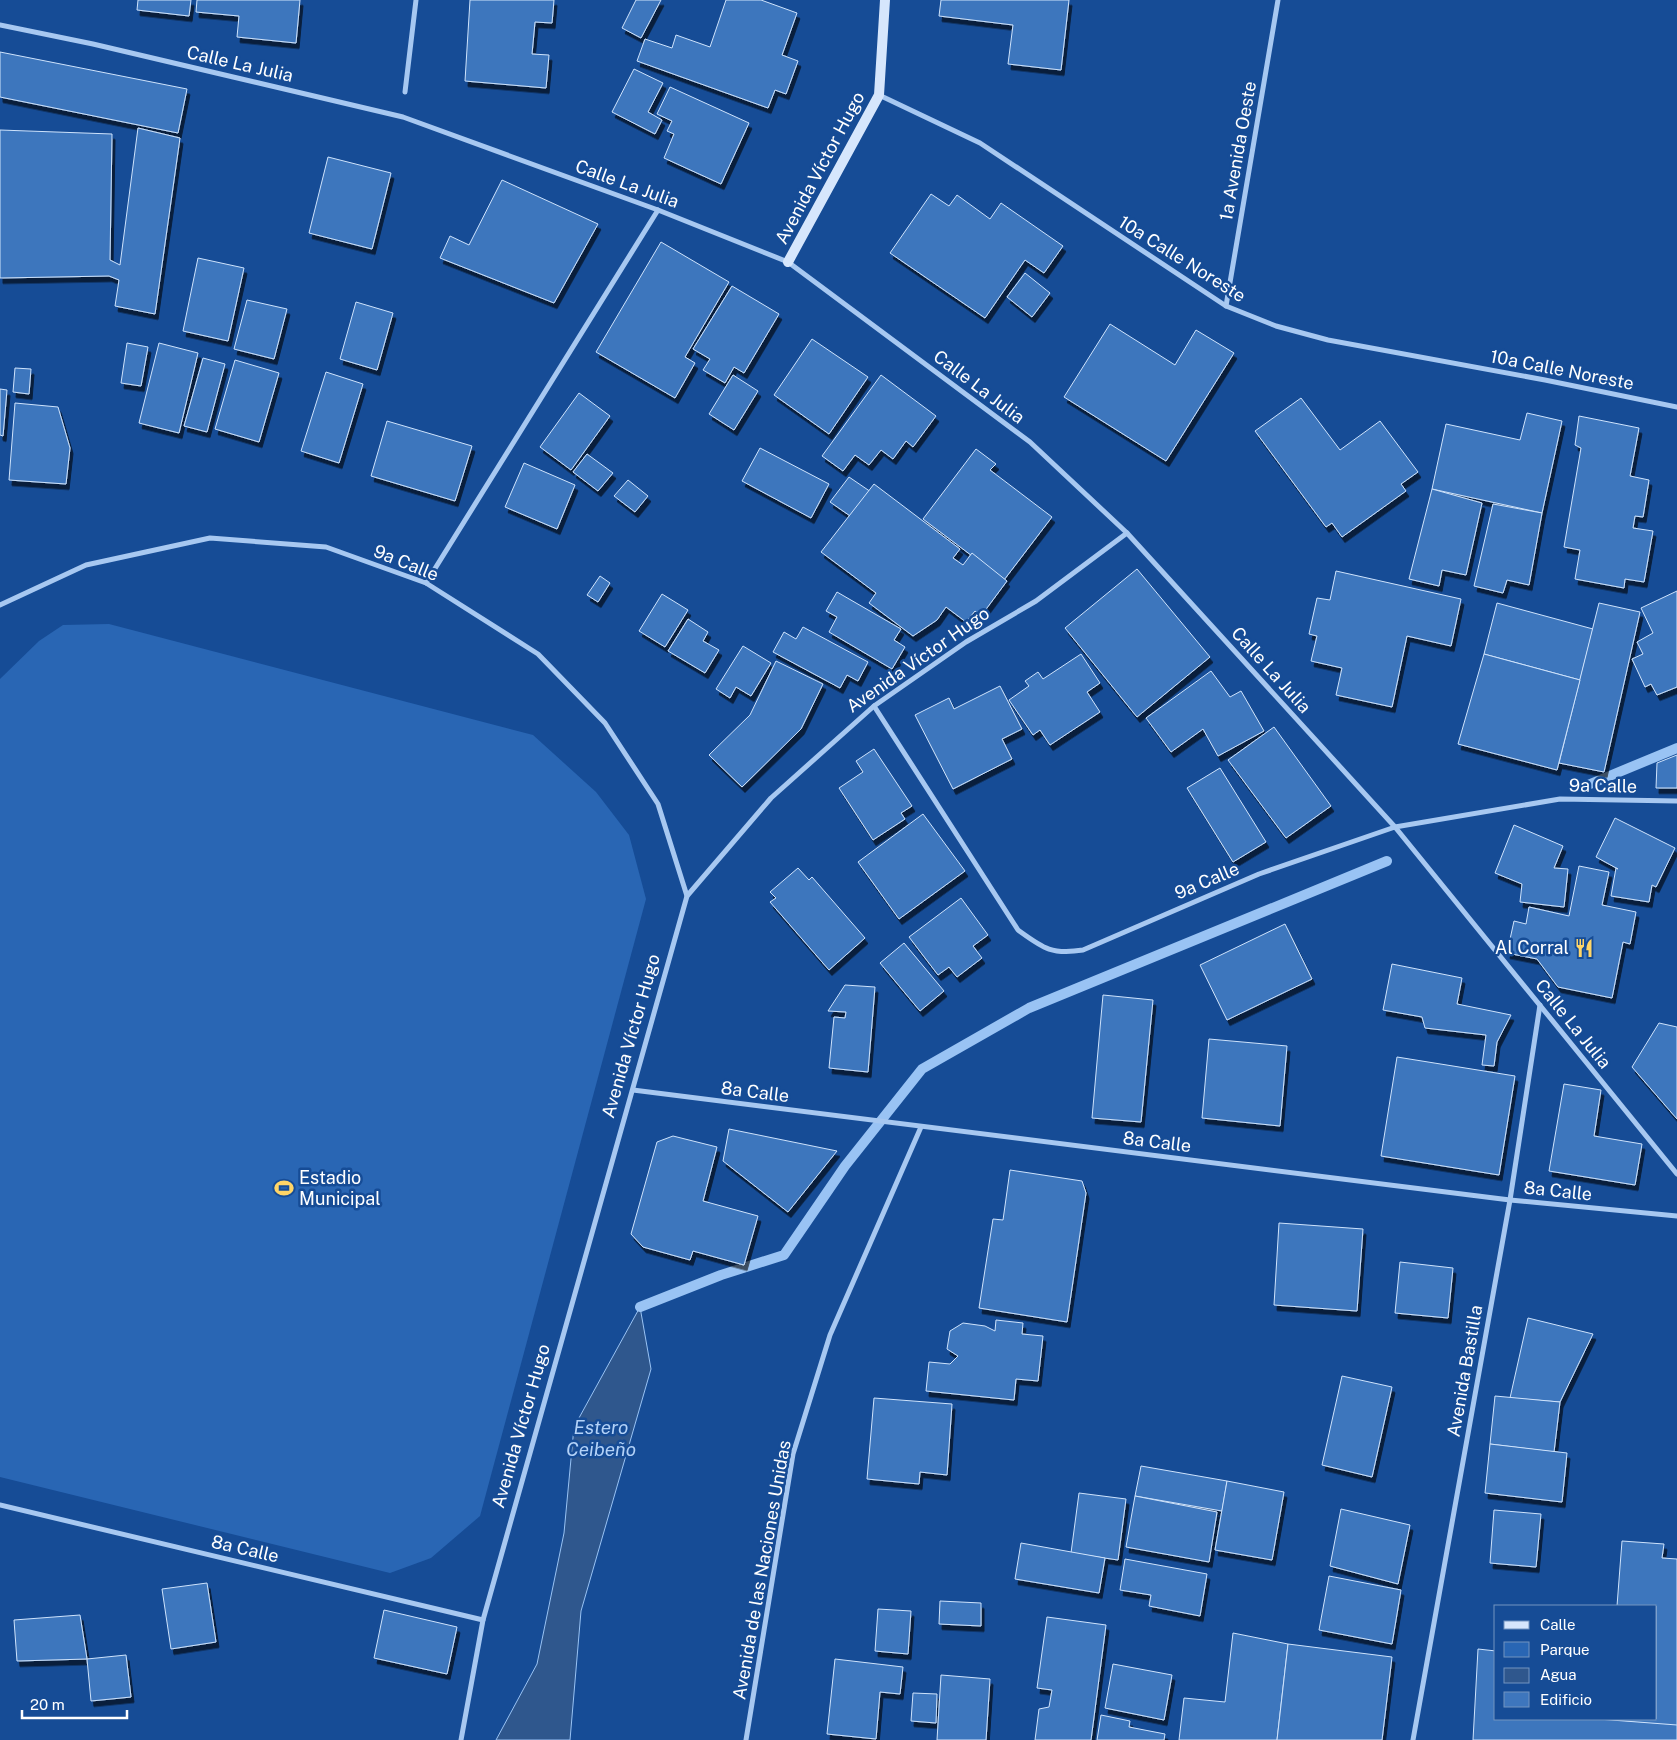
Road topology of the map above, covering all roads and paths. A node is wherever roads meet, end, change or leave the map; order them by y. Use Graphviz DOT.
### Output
graph roads {
  1 [pos="416,0"];
  2 [pos="885,0"];
  3 [pos="1278,0"];
  4 [pos="0,25"];
  5 [pos="405,92"];
  6 [pos="879,95"];
  7 [pos="658,210"];
  8 [pos="788,262"];
  9 [pos="1226,306"];
  10 [pos="1677,407"];
  11 [pos="1127,533"];
  12 [pos="426,583"];
  13 [pos="0,605"];
  14 [pos="874,706"];
  15 [pos="1677,801"];
  16 [pos="1395,827"];
  17 [pos="687,896"];
  18 [pos="1540,1005"];
  19 [pos="633,1090"];
  20 [pos="921,1127"];
  21 [pos="1677,1174"];
  22 [pos="1510,1200"];
  23 [pos="1677,1216"];
  24 [pos="0,1505"];
  25 [pos="483,1620"];
  26 [pos="461,1740"];
  27 [pos="746,1740"];
  28 [pos="1412,1740"];
  1 -- 5 [label="street"];
  2 -- 6 [label="street, Avenida Víctor Hugo"];
  3 -- 9 [label="street, 1a Avenida Oeste"];
  4 -- 7 [label="street, Calle La Julia"];
  6 -- 8 [label="street, Avenida Víctor Hugo"];
  6 -- 9 [label="street, 10a Calle Noreste"];
  7 -- 8 [label="street, Calle La Julia"];
  7 -- 12 [label="street"];
  8 -- 11 [label="street, Calle La Julia"];
  9 -- 10 [label="street, 10a Calle Noreste"];
  11 -- 14 [label="street, Avenida Víctor Hugo"];
  11 -- 16 [label="street, Calle La Julia"];
  12 -- 13 [label="street, 9a Calle"];
  12 -- 17 [label="street, 9a Calle"];
  14 -- 16 [label="street, 9a Calle"];
  14 -- 17 [label="street, Avenida Víctor Hugo"];
  15 -- 16 [label="street, 9a Calle"];
  16 -- 18 [label="street, Calle La Julia"];
  17 -- 19 [label="street, Avenida Víctor Hugo"];
  18 -- 21 [label="street, Calle La Julia"];
  18 -- 22 [label="street, Avenida Bastilla"];
  19 -- 20 [label="street, 8a Calle"];
  19 -- 25 [label="street, Avenida Víctor Hugo"];
  20 -- 22 [label="street, 8a Calle"];
  20 -- 27 [label="street, Avenida de las Naciones Unidas"];
  22 -- 23 [label="street, 8a Calle"];
  22 -- 28 [label="street, Avenida Bastilla"];
  24 -- 25 [label="street, 8a Calle"];
  25 -- 26 [label="street, Avenida Víctor Hugo"];
}
